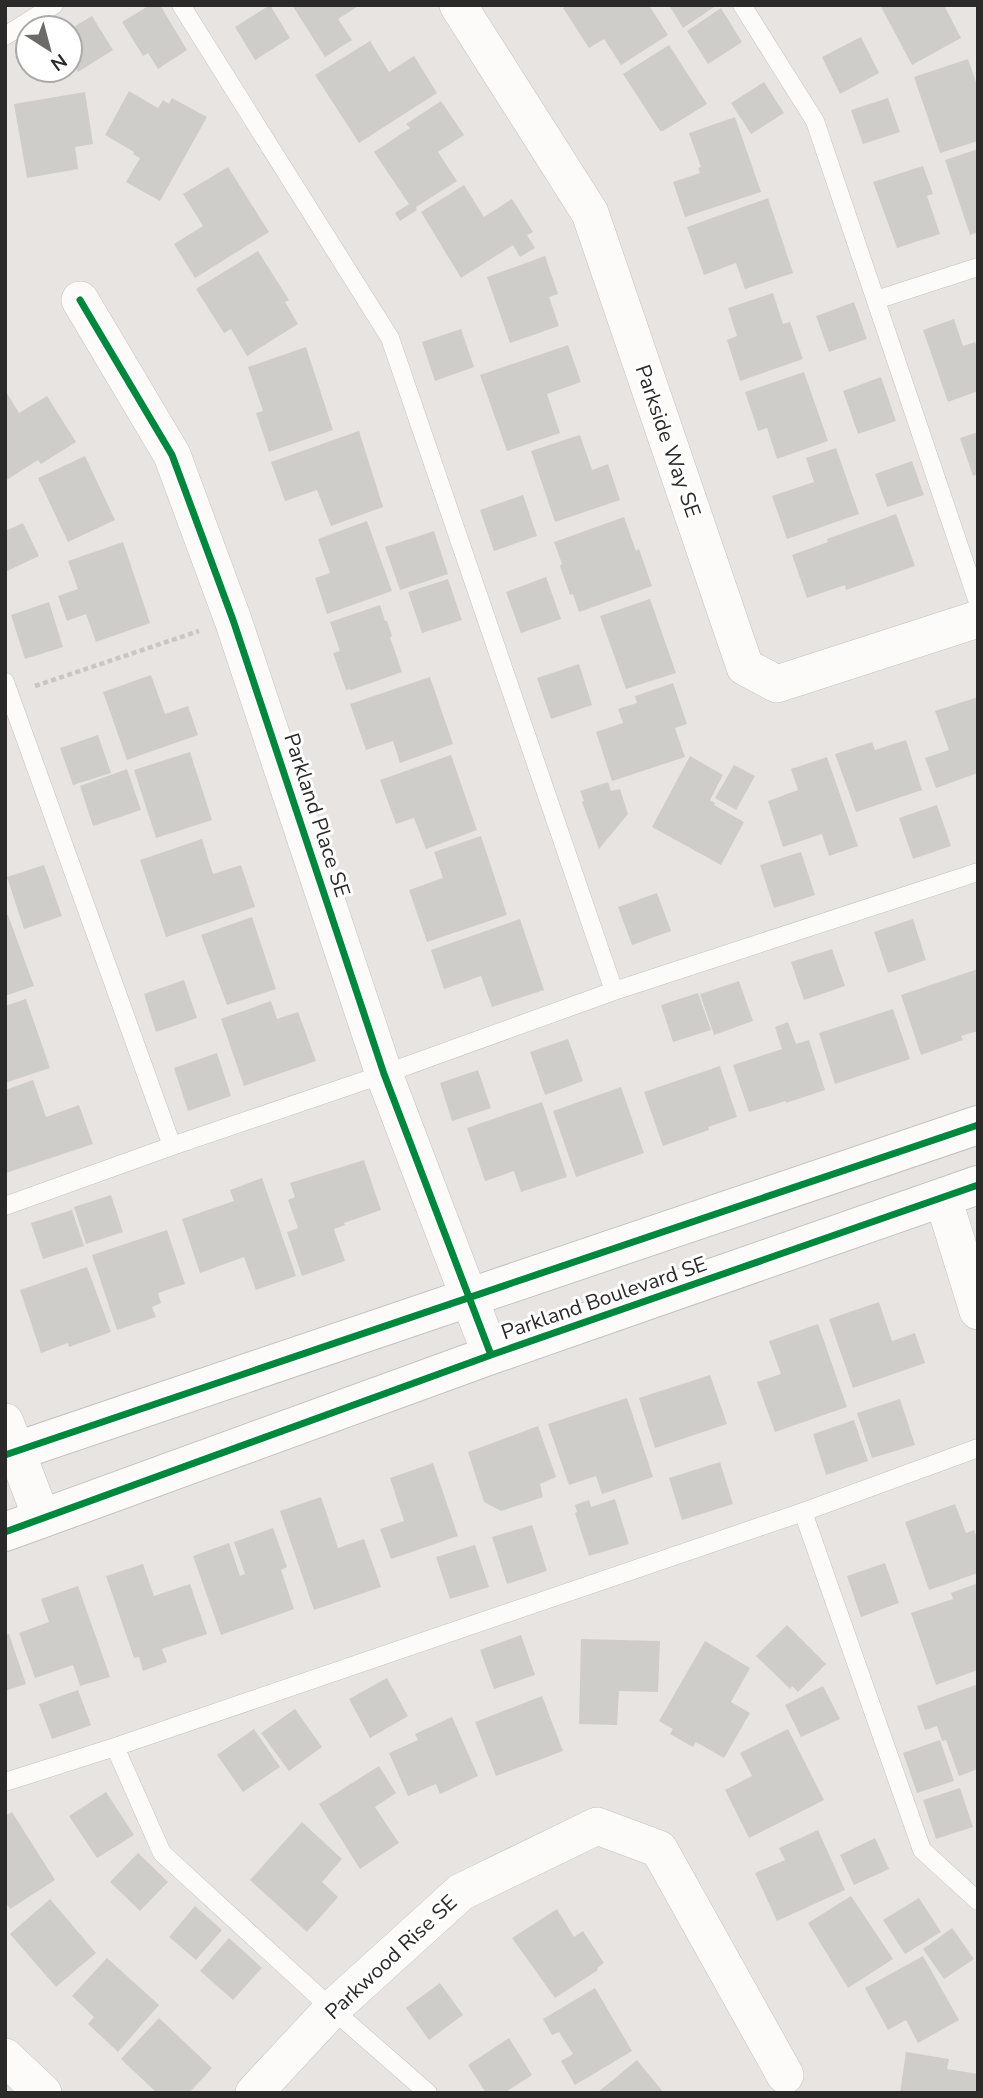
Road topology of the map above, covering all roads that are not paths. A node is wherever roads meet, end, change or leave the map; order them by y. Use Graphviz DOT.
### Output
graph roads {
  1 [pos="54,5"];
  2 [pos="181,5"];
  3 [pos="458,5"];
  4 [pos="743,5"];
  5 [pos="5,36"];
  6 [pos="978,267"];
  7 [pos="80,300"];
  8 [pos="876,300"];
  9 [pos="978,602"];
  10 [pos="978,619"];
  11 [pos="7,691"];
  12 [pos="978,872"];
  13 [pos="614,991"];
  14 [pos="384,1074"];
  15 [pos="978,1125"];
  16 [pos="172,1146"];
  17 [pos="960,1191"];
  18 [pos="5,1206"];
  19 [pos="470,1297"];
  20 [pos="978,1311"];
  21 [pos="491,1355"];
  22 [pos="9,1443"];
  23 [pos="978,1448"];
  24 [pos="803,1512"];
  25 [pos="42,1520"];
  26 [pos="5,1532"];
  27 [pos="116,1746"];
  28 [pos="5,1782"];
  29 [pos="978,1901"];
  30 [pos="332,2009"];
  31 [pos="5,2057"];
  32 [pos="785,2075"];
  33 [pos="43,2093"];
  34 [pos="254,2093"];
  35 [pos="428,2093"];
  1 -- 5 [label="lane"];
  2 -- 13 [label="lane"];
  3 -- 10 [label="street, Parkside Way SE"];
  4 -- 8 [label="lane"];
  6 -- 8 [label="lane"];
  7 -- 14 [label="street, Parkland Place SE"];
  8 -- 9 [label="lane"];
  11 -- 16 [label="lane"];
  12 -- 13 [label="lane"];
  13 -- 14 [label="lane"];
  14 -- 16 [label="lane"];
  14 -- 19 [label="street, Parkland Place SE"];
  15 -- 19 [label="street, Parkland Boulevard SE"];
  16 -- 18 [label="lane"];
  17 -- 20 [label="street"];
  17 -- 21 [label="street, Parkland Boulevard SE"];
  19 -- 21 [label="street, Parkland Place SE"];
  19 -- 22 [label="street, Parkland Boulevard SE"];
  21 -- 25 [label="street, Parkland Boulevard SE"];
  22 -- 25 [label="street"];
  23 -- 24 [label="lane"];
  24 -- 27 [label="lane"];
  24 -- 29 [label="lane"];
  25 -- 26 [label="street, Parkland Boulevard SE"];
  27 -- 28 [label="lane"];
  27 -- 30 [label="lane"];
  30 -- 32 [label="street, Parkwood Rise SE"];
  30 -- 34 [label="street, Parkwood Rise SE"];
  30 -- 35 [label="lane"];
  31 -- 33 [label="street"];
}
